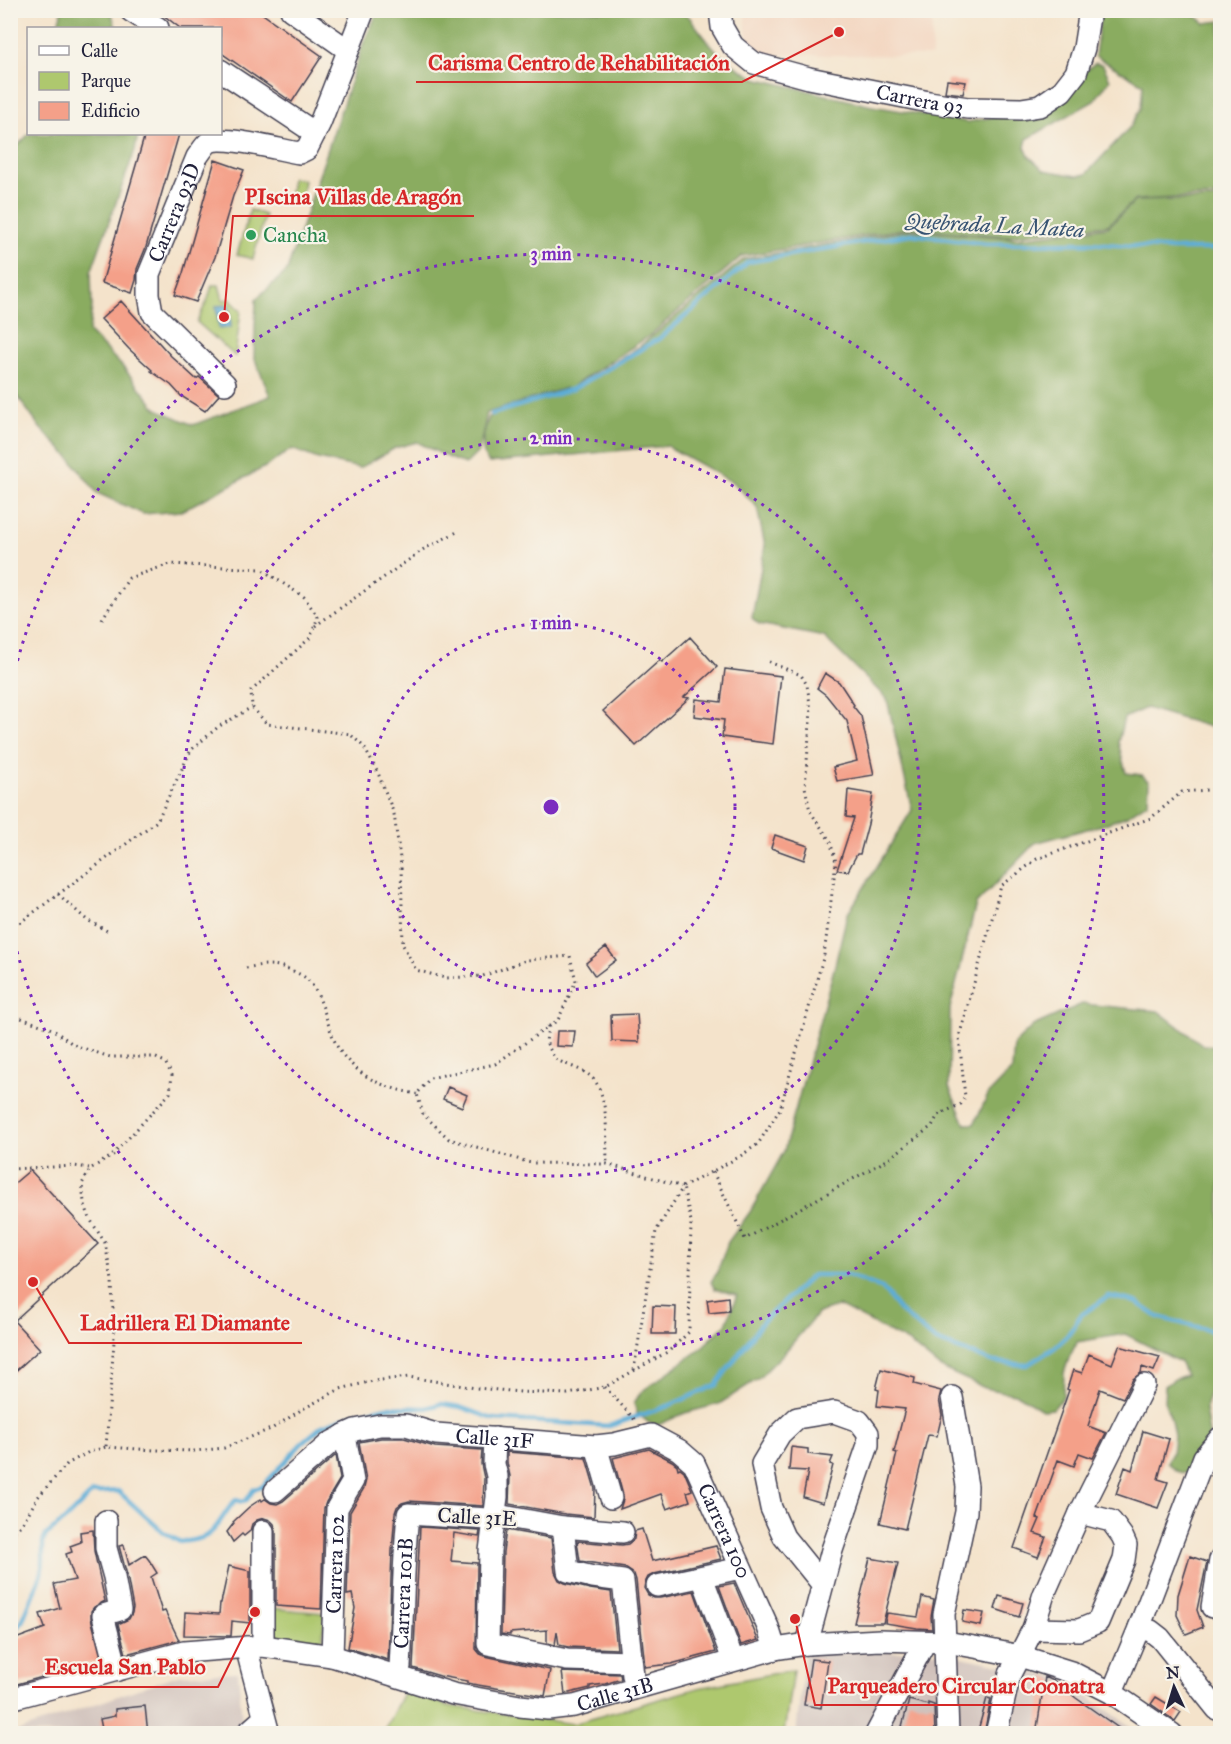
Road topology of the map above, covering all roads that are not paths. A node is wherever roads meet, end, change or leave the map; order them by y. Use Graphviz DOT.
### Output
graph roads {
  1 [pos="291,10"];
  2 [pos="364,10"];
  3 [pos="720,10"];
  4 [pos="1090,10"];
  5 [pos="131,11"];
  6 [pos="156,27"];
  7 [pos="348,50"];
  8 [pos="222,71"];
  9 [pos="315,133"];
  10 [pos="225,384"];
  11 [pos="1144,1385"];
  12 [pos="952,1397"];
  13 [pos="643,1427"];
  14 [pos="345,1438"];
  15 [pos="495,1438"];
  16 [pos="1221,1438"];
  17 [pos="596,1446"];
  18 [pos="371,1469"];
  19 [pos="353,1481"];
  20 [pos="275,1491"];
  21 [pos="611,1498"];
  22 [pos="1080,1513"];
  23 [pos="494,1516"];
  24 [pos="106,1521"];
  25 [pos="408,1521"];
  26 [pos="563,1527"];
  27 [pos="263,1531"];
  28 [pos="624,1532"];
  29 [pos="1221,1560"];
  30 [pos="741,1568"];
  31 [pos="702,1577"];
  32 [pos="822,1584"];
  33 [pos="657,1586"];
  34 [pos="1212,1607"];
  35 [pos="1139,1628"];
  36 [pos="1033,1629"];
  37 [pos="935,1642"];
  38 [pos="807,1644"];
  39 [pos="254,1647"];
  40 [pos="775,1649"];
  41 [pos="332,1656"];
  42 [pos="1020,1656"];
  43 [pos="733,1660"];
  44 [pos="631,1662"];
  45 [pos="400,1667"];
  46 [pos="117,1670"];
  47 [pos="635,1689"];
  48 [pos="1112,1693"];
  49 [pos="10,1699"];
  50 [pos="1221,1709"];
  51 [pos="267,1726"];
  52 [pos="1169,1733"];
  53 [pos="246,1734"];
  54 [pos="876,1734"];
  55 [pos="948,1734"];
  56 [pos="996,1734"];
  1 -- 7 [label="street"];
  2 -- 7 [label="street"];
  3 -- 4 [label="street, Carrera 93"];
  5 -- 6 [label="street"];
  7 -- 9 [label="street"];
  8 -- 9 [label="street"];
  9 -- 10 [label="street, Carrera 93D"];
  11 -- 22 [label="street"];
  12 -- 37 [label="street"];
  13 -- 17 [label="street, Calle 31F"];
  13 -- 30 [label="street, Carrera 100"];
  14 -- 15 [label="street, Calle 31F"];
  14 -- 19 [label="street"];
  14 -- 20 [label="street, Calle 31F"];
  15 -- 17 [label="street, Calle 31F"];
  15 -- 23 [label="street"];
  16 -- 35 [label="street"];
  17 -- 21 [label="street"];
  18 -- 19 [label="street"];
  19 -- 41 [label="street, Carrera 102"];
  22 -- 36 [label="street"];
  22 -- 36 [label="street"];
  23 -- 25 [label="street, Calle 31E"];
  23 -- 26 [label="street, Calle 31E"];
  23 -- 44 [label="street"];
  24 -- 46 [label="street"];
  25 -- 45 [label="street, Carrera 101B"];
  26 -- 28 [label="street, Calle 31E"];
  26 -- 44 [label="street"];
  27 -- 39 [label="street"];
  29 -- 34 [label="street"];
  30 -- 31 [label="street"];
  30 -- 40 [label="street, Carrera 100"];
  31 -- 33 [label="street"];
  31 -- 43 [label="street"];
  32 -- 32 [label="street"];
  32 -- 38 [label="street"];
  35 -- 48 [label="street"];
  35 -- 50 [label="street"];
  36 -- 42 [label="street"];
  37 -- 38 [label="street, Calle 31B"];
  37 -- 42 [label="street, Calle 31B"];
  37 -- 54 [label="street"];
  37 -- 55 [label="street"];
  38 -- 40 [label="street, Calle 31B"];
  39 -- 41 [label="street, Calle 31B"];
  39 -- 46 [label="street, Calle 31B"];
  39 -- 51 [label="street"];
  40 -- 43 [label="street, Calle 31B"];
  41 -- 47 [label="street, Calle 31B"];
  42 -- 48 [label="street, Calle 31B"];
  42 -- 56 [label="street"];
  43 -- 47 [label="street, Calle 31B"];
  44 -- 47 [label="street"];
  46 -- 49 [label="street, Calle 31B"];
  48 -- 52 [label="street, Calle 31B"];
  51 -- 53 [label="street"];
}
